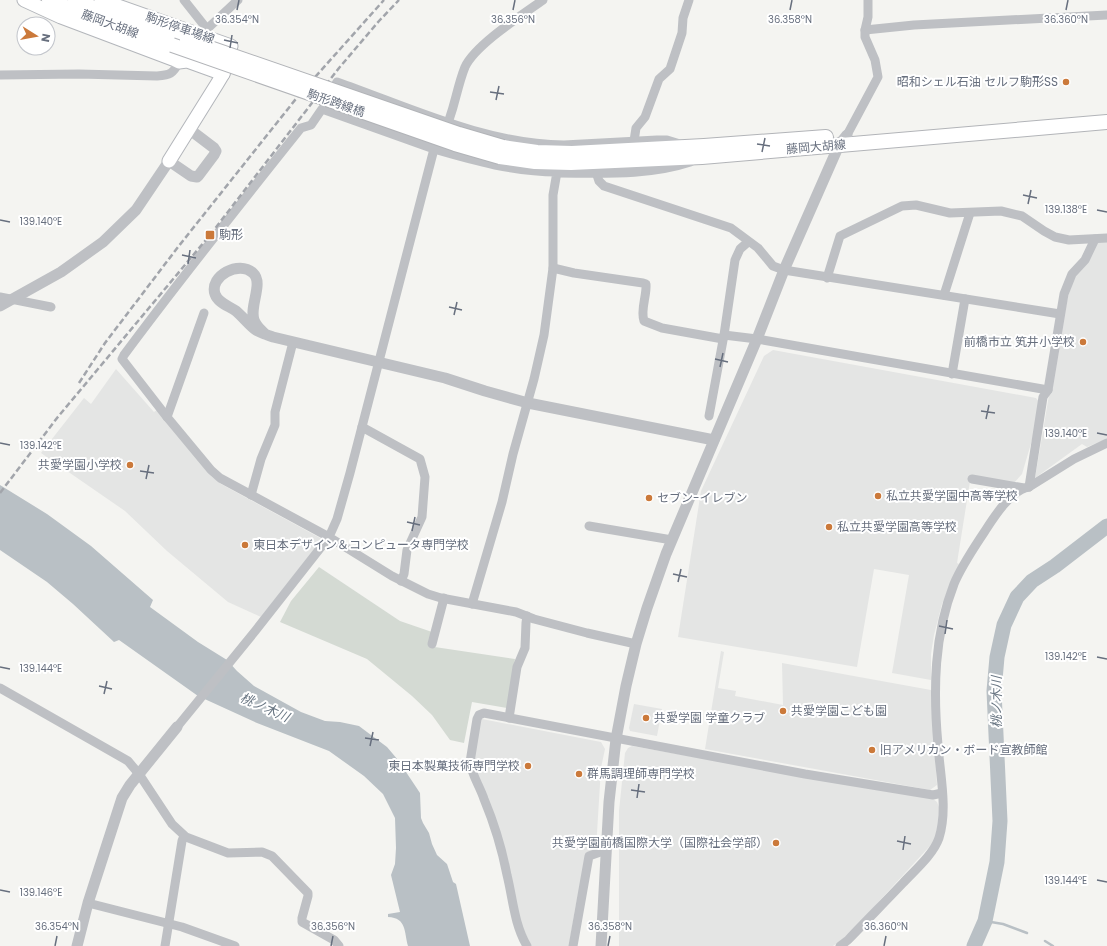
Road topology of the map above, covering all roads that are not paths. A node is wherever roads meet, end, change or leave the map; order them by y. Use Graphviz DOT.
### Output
graph roads {
  1 [pos="24,0"];
  2 [pos="49,0"];
  3 [pos="74,0"];
  4 [pos="101,0"];
  5 [pos="184,0"];
  6 [pos="238,0"];
  7 [pos="543,0"];
  8 [pos="690,0"];
  9 [pos="868,0"];
  10 [pos="1107,15"];
  11 [pos="865,30"];
  12 [pos="205,33"];
  13 [pos="174,41"];
  14 [pos="179,62"];
  15 [pos="223,74"];
  16 [pos="0,75"];
  17 [pos="322,109"];
  18 [pos="1107,112"];
  19 [pos="449,122"];
  20 [pos="1107,122"];
  21 [pos="189,129"];
  22 [pos="843,140"];
  23 [pos="636,141"];
  24 [pos="683,147"];
  25 [pos="434,149"];
  26 [pos="502,152"];
  27 [pos="702,157"];
  28 [pos="169,161"];
  29 [pos="557,172"];
  30 [pos="596,172"];
  31 [pos="970,212"];
  32 [pos="1107,238"];
  33 [pos="1095,239"];
  34 [pos="748,242"];
  35 [pos="553,268"];
  36 [pos="784,270"];
  37 [pos="827,278"];
  38 [pos="944,296"];
  39 [pos="0,297"];
  40 [pos="12,299"];
  41 [pos="965,299"];
  42 [pos="0,306"];
  43 [pos="51,307"];
  44 [pos="204,312"];
  45 [pos="1060,314"];
  46 [pos="265,334"];
  47 [pos="724,337"];
  48 [pos="757,339"];
  49 [pos="293,342"];
  50 [pos="378,362"];
  51 [pos="952,374"];
  52 [pos="1048,390"];
  53 [pos="528,403"];
  54 [pos="709,416"];
  55 [pos="167,417"];
  56 [pos="362,427"];
  57 [pos="714,440"];
  58 [pos="1107,443"];
  59 [pos="972,479"];
  60 [pos="1026,488"];
  61 [pos="251,495"];
  62 [pos="589,526"];
  63 [pos="329,536"];
  64 [pos="672,540"];
  65 [pos="401,580"];
  66 [pos="444,598"];
  67 [pos="472,604"];
  68 [pos="528,616"];
  69 [pos="432,644"];
  70 [pos="636,644"];
  71 [pos="0,688"];
  72 [pos="509,718"];
  73 [pos="177,727"];
  74 [pos="616,739"];
  75 [pos="139,774"];
  76 [pos="942,793"];
  77 [pos="184,836"];
  78 [pos="606,850"];
  79 [pos="88,903"];
  80 [pos="168,923"];
  81 [pos="77,946"];
  82 [pos="164,946"];
  83 [pos="235,946"];
  84 [pos="339,946"];
  85 [pos="527,946"];
  86 [pos="573,946"];
  87 [pos="601,946"];
  88 [pos="840,946"];
  1 -- 14 [label="main road"];
  2 -- 13 [label="main road, 藤岡大胡線"];
  3 -- 13 [label="main road, 藤岡大胡線"];
  4 -- 12 [label="main road, 駒形停車場線"];
  5 -- 12 [label="street"];
  6 -- 12 [label="street"];
  7 -- 19 [label="street"];
  8 -- 23 [label="street"];
  9 -- 11 [label="street"];
  10 -- 11 [label="street"];
  11 -- 22 [label="street"];
  12 -- 15 [label="main road, 駒形停車場線"];
  13 -- 26 [label="main road, 駒形跨線橋, bridge"];
  14 -- 15 [label="main road"];
  14 -- 16 [label="street"];
  15 -- 21 [label="main road, 駒形停車場線"];
  17 -- 19 [label="street"];
  17 -- 25 [label="street"];
  17 -- 55 [label="street"];
  18 -- 22 [label="main road, 藤岡大胡線"];
  19 -- 23 [label="street"];
  19 -- 25 [label="street"];
  20 -- 22 [label="main road, 藤岡大胡線"];
  21 -- 28 [label="main road, 駒形停車場線"];
  21 -- 28 [label="street"];
  22 -- 24 [label="main road, 藤岡大胡線"];
  22 -- 27 [label="main road, 藤岡大胡線"];
  22 -- 36 [label="street"];
  23 -- 24 [label="street"];
  24 -- 26 [label="main road, 藤岡大胡線"];
  25 -- 29 [label="street"];
  25 -- 50 [label="street"];
  26 -- 27 [label="main road, 藤岡大胡線"];
  27 -- 30 [label="street"];
  28 -- 40 [label="street"];
  29 -- 30 [label="street"];
  29 -- 35 [label="street"];
  30 -- 34 [label="street"];
  31 -- 33 [label="street"];
  31 -- 37 [label="street"];
  31 -- 38 [label="street"];
  32 -- 33 [label="street"];
  33 -- 45 [label="street"];
  34 -- 36 [label="street"];
  34 -- 47 [label="street"];
  35 -- 47 [label="street"];
  35 -- 53 [label="street"];
  36 -- 37 [label="street"];
  36 -- 48 [label="street"];
  37 -- 38 [label="street"];
  38 -- 41 [label="street"];
  39 -- 40 [label="street"];
  40 -- 42 [label="street"];
  40 -- 43 [label="street"];
  41 -- 45 [label="street"];
  41 -- 51 [label="street"];
  44 -- 55 [label="street"];
  45 -- 52 [label="street"];
  46 -- 46 [label="street"];
  46 -- 49 [label="street"];
  47 -- 48 [label="street"];
  47 -- 54 [label="street"];
  48 -- 51 [label="street"];
  48 -- 57 [label="street"];
  49 -- 50 [label="street"];
  49 -- 61 [label="street"];
  50 -- 53 [label="street"];
  50 -- 56 [label="street"];
  51 -- 52 [label="street"];
  52 -- 60 [label="street"];
  53 -- 57 [label="street"];
  53 -- 67 [label="street"];
  55 -- 61 [label="street"];
  56 -- 63 [label="street"];
  56 -- 65 [label="street"];
  57 -- 64 [label="street"];
  58 -- 60 [label="street"];
  59 -- 60 [label="street"];
  60 -- 76 [label="street"];
  61 -- 63 [label="street"];
  62 -- 64 [label="street"];
  63 -- 65 [label="street"];
  63 -- 73 [label="street"];
  64 -- 70 [label="street"];
  65 -- 66 [label="street"];
  66 -- 67 [label="street"];
  66 -- 69 [label="street"];
  67 -- 68 [label="street"];
  68 -- 70 [label="street"];
  68 -- 72 [label="street"];
  70 -- 74 [label="street"];
  71 -- 75 [label="street"];
  72 -- 74 [label="street"];
  72 -- 85 [label="street"];
  73 -- 75 [label="street"];
  74 -- 76 [label="street"];
  74 -- 78 [label="street"];
  75 -- 77 [label="street"];
  75 -- 79 [label="street"];
  76 -- 88 [label="street"];
  77 -- 80 [label="street"];
  77 -- 84 [label="street"];
  78 -- 86 [label="street"];
  78 -- 87 [label="street"];
  79 -- 80 [label="street"];
  79 -- 81 [label="street"];
  80 -- 82 [label="street"];
  80 -- 83 [label="street"];
}
